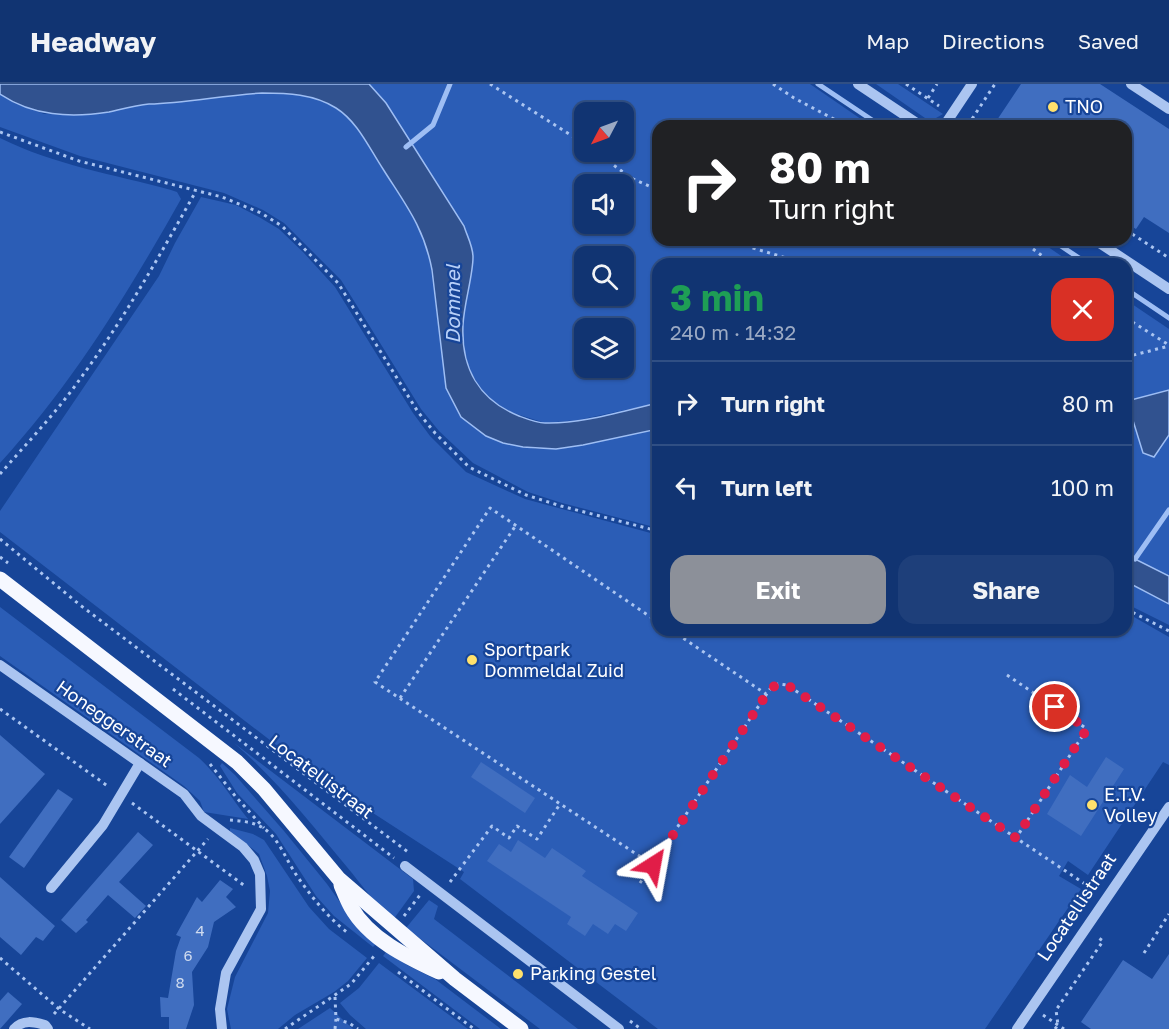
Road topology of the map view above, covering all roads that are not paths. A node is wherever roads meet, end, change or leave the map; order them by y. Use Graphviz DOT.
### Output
graph roads {
  1 [pos="858,84"];
  2 [pos="972,84"];
  3 [pos="1131,84"];
  4 [pos="1169,109"];
  5 [pos="912,120"];
  6 [pos="948,120"];
  7 [pos="1104,246"];
  8 [pos="1122,258"];
  9 [pos="1132,264"];
  10 [pos="1169,289"];
  11 [pos="0,579"];
  12 [pos="0,666"];
  13 [pos="140,763"];
  14 [pos="1169,807"];
  15 [pos="405,866"];
  16 [pos="51,888"];
  17 [pos="47,1027"];
  18 [pos="14,1029"];
  19 [pos="222,1029"];
  20 [pos="521,1029"];
  21 [pos="619,1029"];
  22 [pos="1017,1029"];
  1 -- 5 [label="street"];
  2 -- 6 [label="street"];
  3 -- 4 [label="street"];
  7 -- 8 [label="street"];
  9 -- 10 [label="street"];
  11 -- 20 [label="main road"];
  12 -- 13 [label="street, Honeggerstraat"];
  13 -- 16 [label="street"];
  13 -- 19 [label="street, Honeggerstraat"];
  14 -- 22 [label="street, Locatellistraat"];
  15 -- 21 [label="street"];
  17 -- 18 [label="street"];
}
